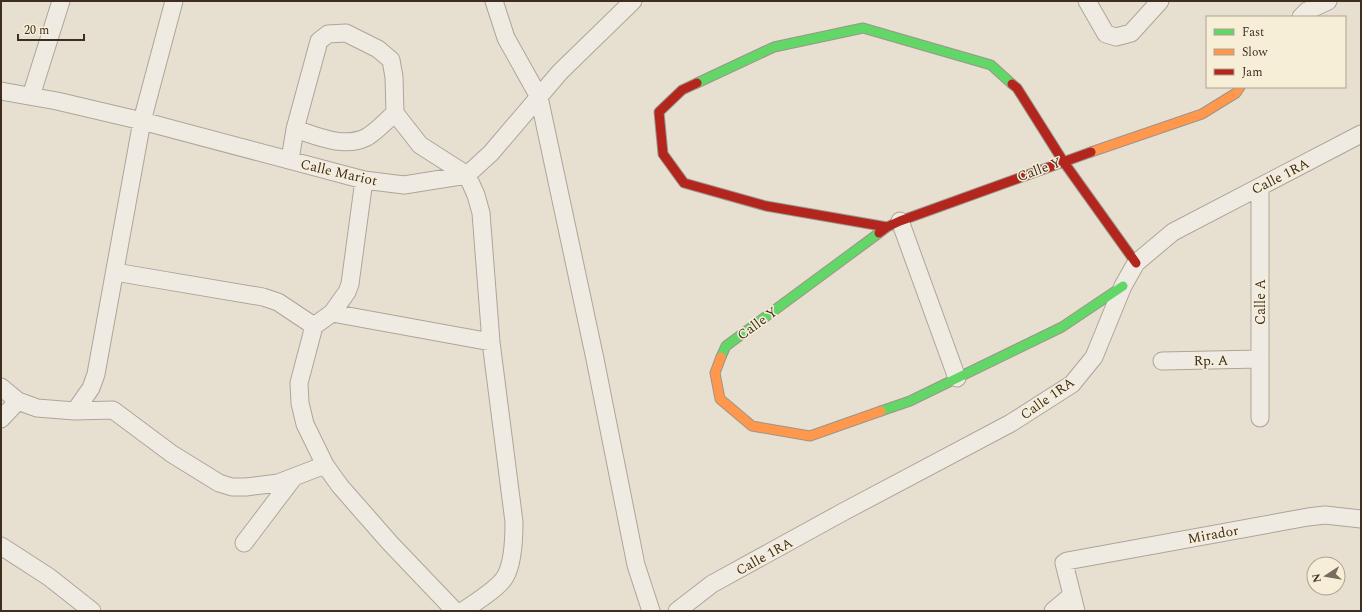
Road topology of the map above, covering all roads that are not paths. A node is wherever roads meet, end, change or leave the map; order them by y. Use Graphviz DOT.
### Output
graph roads {
  1 [pos="61,1"];
  2 [pos="174,1"];
  3 [pos="494,1"];
  4 [pos="633,1"];
  5 [pos="1087,1"];
  6 [pos="1160,1"];
  7 [pos="1328,1"];
  8 [pos="1307,10"];
  9 [pos="1239,88"];
  10 [pos="1,91"];
  11 [pos="31,96"];
  12 [pos="539,97"];
  13 [pos="395,113"];
  14 [pos="142,121"];
  15 [pos="295,129"];
  16 [pos="1361,134"];
  17 [pos="290,160"];
  18 [pos="1063,160"];
  19 [pos="467,175"];
  20 [pos="364,180"];
  21 [pos="1260,186"];
  22 [pos="894,224"];
  23 [pos="1136,263"];
  24 [pos="115,272"];
  25 [pos="1123,286"];
  26 [pos="332,313"];
  27 [pos="314,326"];
  28 [pos="491,342"];
  29 [pos="1260,359"];
  30 [pos="1162,361"];
  31 [pos="957,378"];
  32 [pos="1,387"];
  33 [pos="18,401"];
  34 [pos="75,411"];
  35 [pos="1260,418"];
  36 [pos="1,419"];
  37 [pos="325,465"];
  38 [pos="294,477"];
  39 [pos="1361,519"];
  40 [pos="244,543"];
  41 [pos="3,550"];
  42 [pos="1074,603"];
  43 [pos="92,611"];
  44 [pos="455,611"];
  45 [pos="463,611"];
  46 [pos="651,611"];
  47 [pos="677,611"];
  48 [pos="1053,611"];
  1 -- 11 [label="street"];
  2 -- 14 [label="street"];
  3 -- 12 [label="street"];
  4 -- 12 [label="street"];
  5 -- 6 [label="street"];
  7 -- 8 [label="street"];
  9 -- 18 [label="street, Calle Y"];
  10 -- 11 [label="street, Calle Mariot"];
  11 -- 14 [label="street, Calle Mariot"];
  12 -- 19 [label="street"];
  12 -- 46 [label="street"];
  13 -- 15 [label="street"];
  13 -- 15 [label="street"];
  13 -- 19 [label="street"];
  14 -- 17 [label="street, Calle Mariot"];
  14 -- 24 [label="street"];
  15 -- 17 [label="street"];
  16 -- 21 [label="street, Calle 1RA"];
  17 -- 20 [label="street, Calle Mariot"];
  18 -- 22 [label="street, Calle Y"];
  18 -- 22 [label="street"];
  18 -- 23 [label="street"];
  19 -- 20 [label="street, Calle Mariot"];
  19 -- 28 [label="street"];
  20 -- 26 [label="street"];
  21 -- 23 [label="street, Calle 1RA"];
  21 -- 29 [label="street, Calle A"];
  22 -- 31 [label="street"];
  22 -- 31 [label="street, Calle Y"];
  23 -- 25 [label="street, Calle 1RA"];
  24 -- 27 [label="street"];
  24 -- 34 [label="street"];
  25 -- 31 [label="street, Calle Y"];
  25 -- 47 [label="street, Calle 1RA"];
  26 -- 27 [label="street"];
  26 -- 28 [label="street"];
  27 -- 37 [label="street"];
  28 -- 45 [label="street"];
  29 -- 30 [label="street, Rp. A"];
  29 -- 35 [label="street, Calle A"];
  32 -- 33 [label="street"];
  33 -- 34 [label="street"];
  33 -- 36 [label="street"];
  34 -- 38 [label="street"];
  37 -- 38 [label="street"];
  37 -- 44 [label="street"];
  38 -- 40 [label="street"];
  39 -- 42 [label="street, Mirador"];
  41 -- 43 [label="street"];
  42 -- 48 [label="street"];
}
